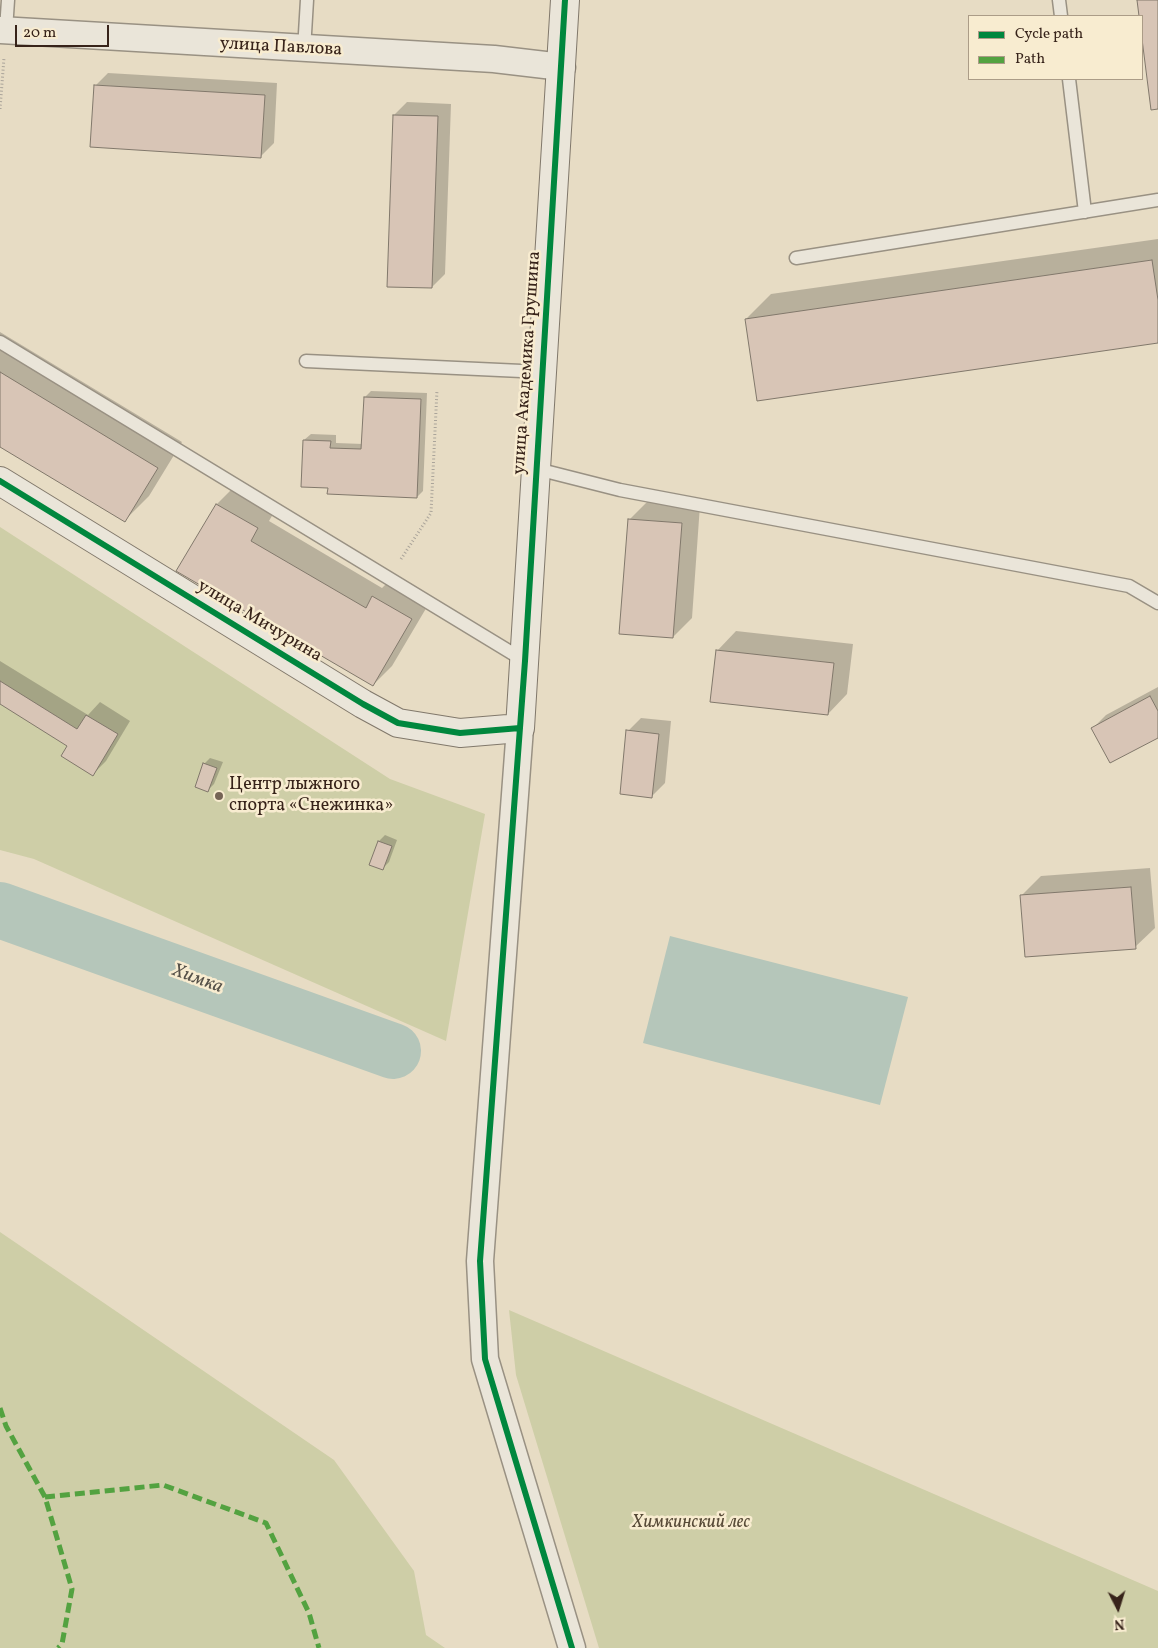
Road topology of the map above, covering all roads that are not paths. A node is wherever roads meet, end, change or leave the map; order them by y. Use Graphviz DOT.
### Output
graph roads {
  1 [pos="8,0"];
  2 [pos="307,0"];
  3 [pos="566,0"];
  4 [pos="1059,0"];
  5 [pos="1061,15"];
  6 [pos="3,30"];
  7 [pos="304,50"];
  8 [pos="562,66"];
  9 [pos="1069,80"];
  10 [pos="1158,200"];
  11 [pos="1085,212"];
  12 [pos="796,258"];
  13 [pos="0,342"];
  14 [pos="306,361"];
  15 [pos="543,372"];
  16 [pos="537,469"];
  17 [pos="0,481"];
  18 [pos="1158,604"];
  19 [pos="524,662"];
  20 [pos="520,728"];
  21 [pos="572,1648"];
  1 -- 6 [label="lane"];
  2 -- 7 [label="lane"];
  3 -- 8 [label="street, улица Академика Грушина"];
  4 -- 5 [label="lane"];
  6 -- 7 [label="street, улица Павлова"];
  7 -- 8 [label="street, улица Павлова"];
  8 -- 15 [label="street, улица Академика Грушина"];
  9 -- 11 [label="lane"];
  10 -- 11 [label="lane"];
  11 -- 12 [label="lane"];
  13 -- 19 [label="lane"];
  14 -- 15 [label="lane"];
  15 -- 16 [label="street, улица Академика Грушина"];
  16 -- 18 [label="lane"];
  16 -- 19 [label="street, улица Академика Грушина"];
  17 -- 20 [label="street, улица Мичурина"];
  19 -- 20 [label="street, улица Академика Грушина"];
  20 -- 21 [label="street"];
}
